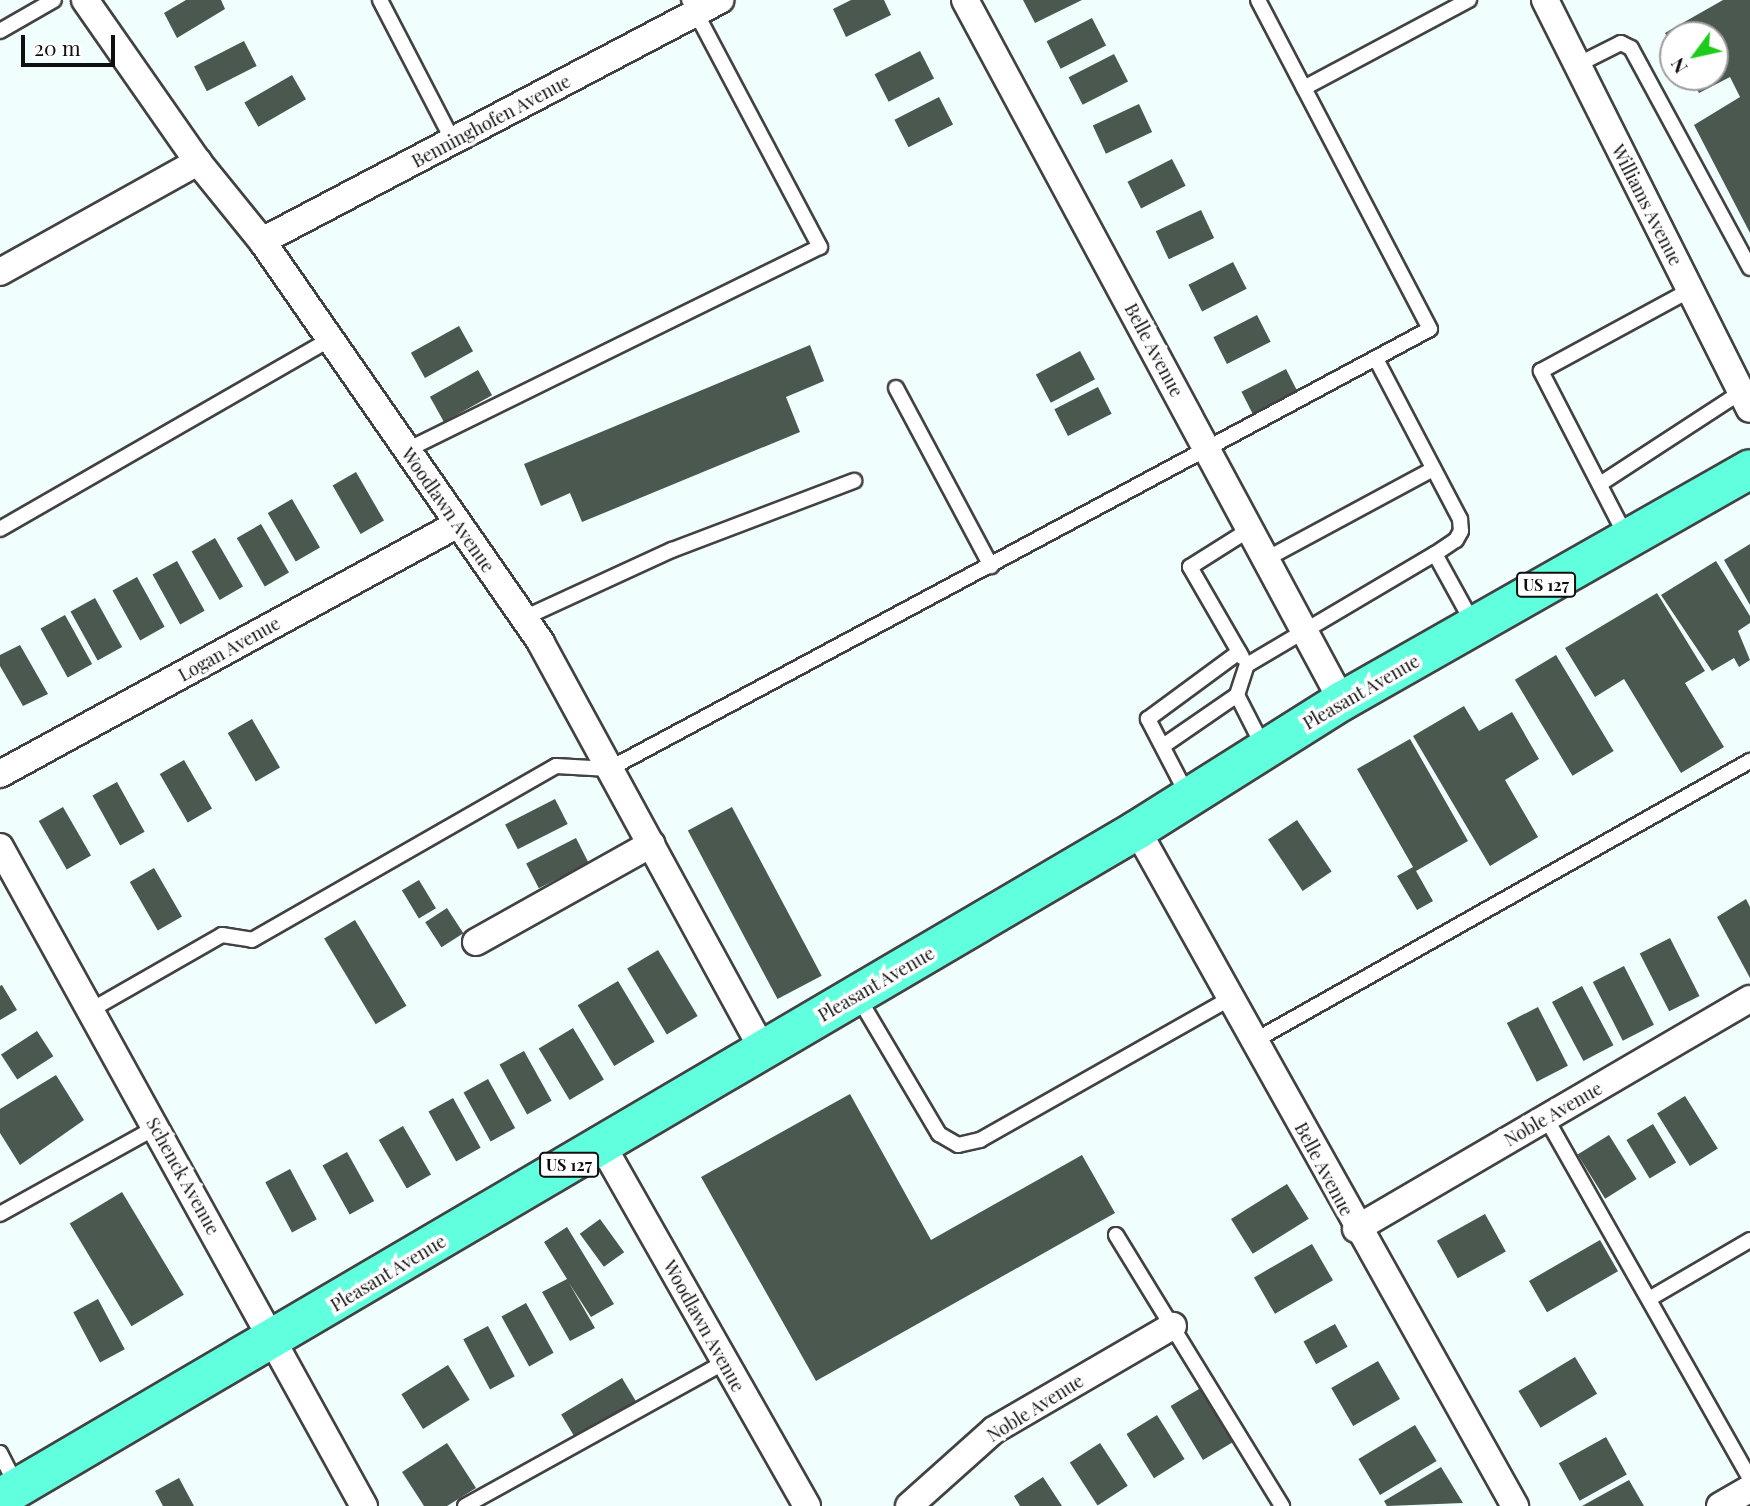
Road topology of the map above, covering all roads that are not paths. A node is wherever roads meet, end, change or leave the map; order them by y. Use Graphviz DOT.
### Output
graph roads {
  1 [pos="54,0"];
  2 [pos="85,0"];
  3 [pos="380,0"];
  4 [pos="720,0"];
  5 [pos="965,0"];
  6 [pos="1258,0"];
  7 [pos="1469,0"];
  8 [pos="1545,0"];
  9 [pos="693,6"];
  10 [pos="0,31"];
  11 [pos="1577,65"];
  12 [pos="1304,88"];
  13 [pos="453,141"];
  14 [pos="198,162"];
  15 [pos="262,241"];
  16 [pos="1750,268"];
  17 [pos="0,272"];
  18 [pos="1690,290"];
  19 [pos="330,339"];
  20 [pos="1376,359"];
  21 [pos="895,388"];
  22 [pos="1746,401"];
  23 [pos="407,450"];
  24 [pos="1208,451"];
  25 [pos="1433,469"];
  26 [pos="1750,469"];
  27 [pos="854,481"];
  28 [pos="1600,484"];
  29 [pos="458,524"];
  30 [pos="0,529"];
  31 [pos="1250,529"];
  32 [pos="1627,539"];
  33 [pos="1435,554"];
  34 [pos="1266,559"];
  35 [pos="991,566"];
  36 [pos="524,618"];
  37 [pos="1474,626"];
  38 [pos="1303,629"];
  39 [pos="1243,658"];
  40 [pos="1237,695"];
  41 [pos="1342,701"];
  42 [pos="1163,746"];
  43 [pos="1264,750"];
  44 [pos="1750,761"];
  45 [pos="609,769"];
  46 [pos="0,775"];
  47 [pos="1189,798"];
  48 [pos="1137,830"];
  49 [pos="651,844"];
  50 [pos="0,847"];
  51 [pos="476,942"];
  52 [pos="858,995"];
  53 [pos="1231,998"];
  54 [pos="1750,999"];
  55 [pos="90,1010"];
  56 [pos="1254,1041"];
  57 [pos="763,1051"];
  58 [pos="1546,1118"];
  59 [pos="156,1128"];
  60 [pos="603,1145"];
  61 [pos="0,1214"];
  62 [pos="1356,1229"];
  63 [pos="1116,1235"];
  64 [pos="1750,1240"];
  65 [pos="1649,1299"];
  66 [pos="1173,1326"];
  67 [pos="274,1341"];
  68 [pos="725,1362"];
  69 [pos="0,1453"];
  70 [pos="1750,1478"];
  71 [pos="1750,1489"];
  72 [pos="9,1492"];
  73 [pos="1279,1505"];
  74 [pos="364,1506"];
  75 [pos="465,1506"];
  76 [pos="807,1506"];
  77 [pos="909,1506"];
  78 [pos="1515,1506"];
  79 [pos="1720,1506"];
  1 -- 10 [label="lane"];
  2 -- 14 [label="street, Woodlawn Avenue"];
  3 -- 13 [label="lane"];
  4 -- 9 [label="street, Benninghofen Avenue"];
  5 -- 24 [label="street, Belle Avenue"];
  6 -- 12 [label="lane"];
  7 -- 12 [label="lane"];
  8 -- 11 [label="street, Williams Avenue"];
  9 -- 13 [label="street, Benninghofen Avenue"];
  9 -- 23 [label="lane"];
  11 -- 16 [label="lane"];
  11 -- 18 [label="street, Williams Avenue"];
  12 -- 20 [label="lane"];
  13 -- 15 [label="street, Benninghofen Avenue"];
  14 -- 15 [label="street, Woodlawn Avenue"];
  14 -- 17 [label="street"];
  15 -- 19 [label="street, Woodlawn Avenue"];
  18 -- 22 [label="street, Williams Avenue"];
  18 -- 28 [label="lane"];
  19 -- 23 [label="street, Woodlawn Avenue"];
  19 -- 30 [label="lane"];
  20 -- 24 [label="lane"];
  20 -- 25 [label="lane"];
  21 -- 35 [label="lane"];
  22 -- 28 [label="lane"];
  23 -- 29 [label="street, Woodlawn Avenue"];
  24 -- 31 [label="street, Belle Avenue"];
  24 -- 35 [label="lane"];
  25 -- 33 [label="lane"];
  25 -- 34 [label="lane"];
  26 -- 32 [label="main road, Pleasant Avenue / US 127"];
  27 -- 36 [label="lane"];
  28 -- 32 [label="lane"];
  29 -- 36 [label="street, Woodlawn Avenue"];
  29 -- 46 [label="street, Logan Avenue"];
  31 -- 34 [label="street, Belle Avenue"];
  31 -- 39 [label="lane"];
  32 -- 37 [label="main road, Pleasant Avenue / US 127"];
  33 -- 37 [label="lane"];
  33 -- 38 [label="lane"];
  34 -- 38 [label="street, Belle Avenue"];
  35 -- 45 [label="lane"];
  36 -- 45 [label="street, Woodlawn Avenue"];
  37 -- 41 [label="main road, Pleasant Avenue / US 127"];
  38 -- 39 [label="lane"];
  38 -- 41 [label="street, Belle Avenue"];
  39 -- 40 [label="lane"];
  39 -- 42 [label="lane"];
  40 -- 42 [label="lane"];
  40 -- 43 [label="lane"];
  41 -- 43 [label="main road, Pleasant Avenue / US 127"];
  42 -- 47 [label="lane"];
  43 -- 47 [label="main road, Pleasant Avenue / US 127"];
  44 -- 56 [label="lane"];
  45 -- 49 [label="street, Woodlawn Avenue"];
  45 -- 55 [label="lane"];
  47 -- 48 [label="main road, Pleasant Avenue / US 127"];
  48 -- 52 [label="main road, Pleasant Avenue / US 127"];
  48 -- 53 [label="street, Belle Avenue"];
  49 -- 51 [label="street"];
  49 -- 57 [label="street, Woodlawn Avenue"];
  50 -- 55 [label="street, Schenck Avenue"];
  52 -- 53 [label="lane"];
  52 -- 57 [label="main road, Pleasant Avenue / US 127"];
  53 -- 56 [label="street, Belle Avenue"];
  54 -- 58 [label="street, Noble Avenue"];
  55 -- 59 [label="street, Schenck Avenue"];
  56 -- 62 [label="street, Belle Avenue"];
  57 -- 60 [label="main road, Pleasant Avenue / US 127"];
  58 -- 62 [label="street, Noble Avenue"];
  58 -- 65 [label="lane"];
  59 -- 61 [label="lane"];
  59 -- 67 [label="street, Schenck Avenue"];
  60 -- 67 [label="main road, Pleasant Avenue / US 127"];
  60 -- 68 [label="street, Woodlawn Avenue"];
  62 -- 78 [label="street, Belle Avenue"];
  63 -- 66 [label="lane"];
  64 -- 65 [label="lane"];
  65 -- 70 [label="lane"];
  66 -- 73 [label="lane"];
  66 -- 77 [label="street, Noble Avenue"];
  67 -- 72 [label="main road, Pleasant Avenue / US 127"];
  67 -- 74 [label="street, Schenck Avenue"];
  68 -- 75 [label="lane"];
  68 -- 76 [label="street, Woodlawn Avenue"];
  69 -- 72 [label="lane"];
  71 -- 79 [label="street"];
}
